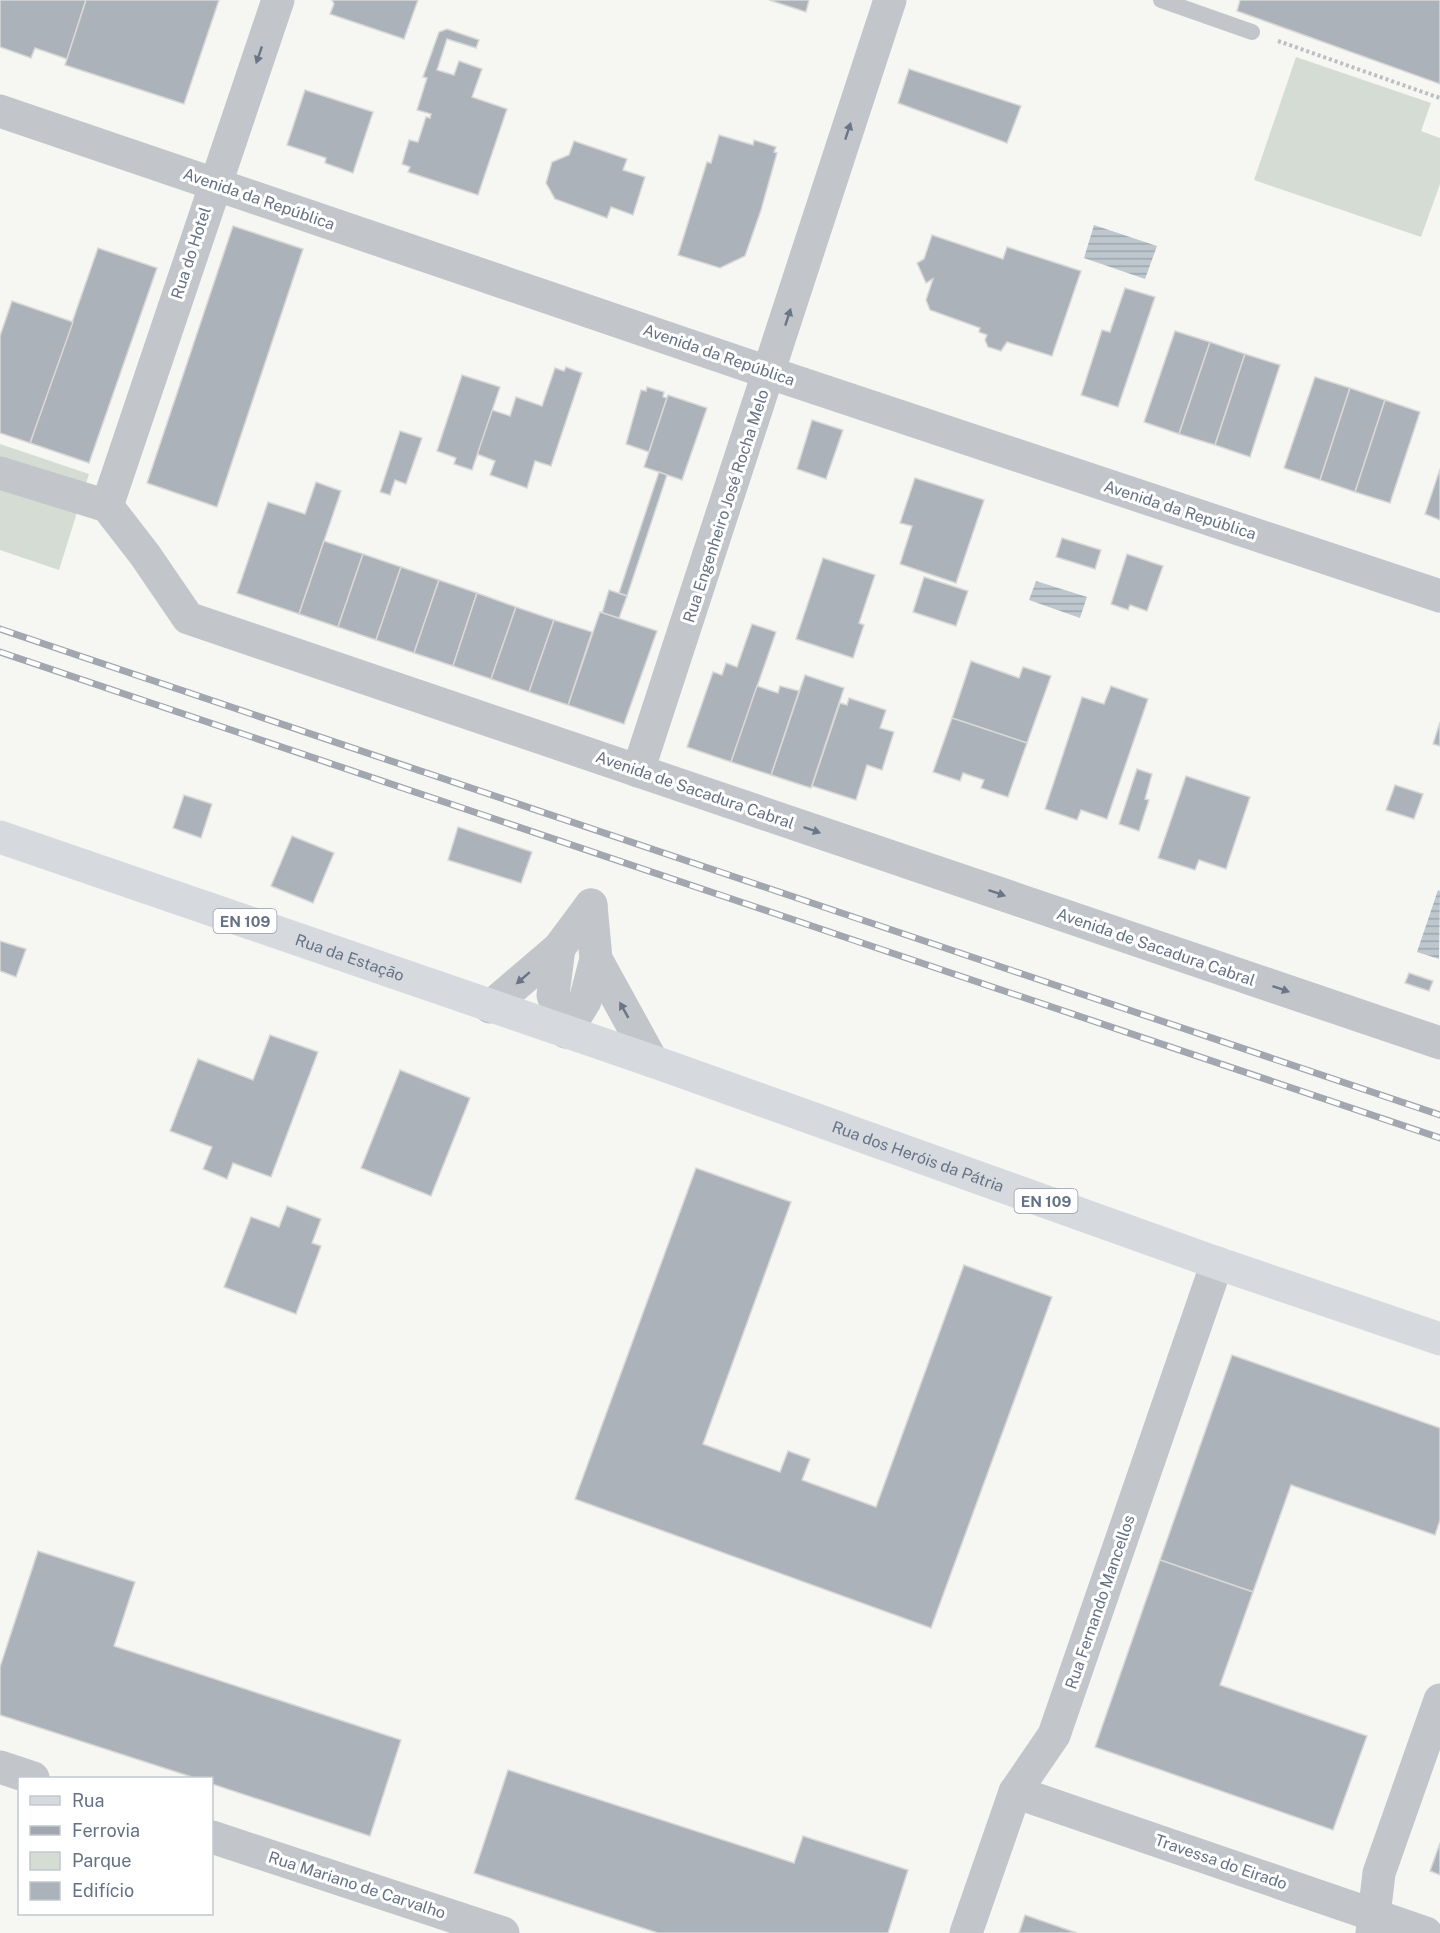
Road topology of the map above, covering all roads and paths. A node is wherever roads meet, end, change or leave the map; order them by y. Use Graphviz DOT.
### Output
graph roads {
  1 [pos="278,0"];
  2 [pos="890,0"];
  3 [pos="1161,0"];
  4 [pos="1252,32"];
  5 [pos="1440,98"];
  6 [pos="0,111"];
  7 [pos="214,183"];
  8 [pos="770,373"];
  9 [pos="0,473"];
  10 [pos="107,506"];
  11 [pos="1440,596"];
  12 [pos="638,771"];
  13 [pos="0,837"];
  14 [pos="559,948"];
  15 [pos="596,959"];
  16 [pos="490,1007"];
  17 [pos="566,1032"];
  18 [pos="1440,1043"];
  19 [pos="652,1061"];
  20 [pos="1217,1263"];
  21 [pos="1440,1339"];
  22 [pos="1440,1700"];
  23 [pos="0,1767"];
  24 [pos="28,1777"];
  25 [pos="1015,1792"];
  26 [pos="213,1837"];
  27 [pos="1374,1924"];
  28 [pos="503,1933"];
  29 [pos="966,1933"];
  30 [pos="1426,1933"];
  1 -- 7 [label="street, Rua do Hotel, one-way"];
  8 -- 2 [label="street, Rua Engenheiro José Rocha Melo, one-way"];
  3 -- 4 [label="lane"];
  4 -- 5 [label="path"];
  6 -- 7 [label="street, Avenida da República"];
  7 -- 8 [label="street, Avenida da República"];
  7 -- 10 [label="street, Rua do Hotel"];
  8 -- 11 [label="street, Avenida da República"];
  8 -- 12 [label="street, Rua Engenheiro José Rocha Melo"];
  9 -- 10 [label="street"];
  10 -- 12 [label="street, Avenida de Sacadura Cabral"];
  12 -- 18 [label="street, Avenida de Sacadura Cabral, one-way"];
  13 -- 16 [label="main road, Rua da Estação / EN 109"];
  14 -- 15 [label="street"];
  14 -- 16 [label="street, one-way"];
  14 -- 17 [label="street"];
  15 -- 17 [label="street"];
  19 -- 15 [label="street, one-way"];
  16 -- 17 [label="main road, Rua da Estação / EN 109"];
  17 -- 19 [label="main road, Rua dos Heróis da Pátria / EN 109"];
  19 -- 20 [label="main road, Rua dos Heróis da Pátria / EN 109"];
  20 -- 21 [label="main road, Rua dos Heróis da Pátria / EN 109"];
  20 -- 25 [label="street, Rua Fernando Mancellos"];
  22 -- 27 [label="street"];
  23 -- 24 [label="street"];
  25 -- 27 [label="street, Travessa do Eirado"];
  25 -- 29 [label="street, Rua Fernando Mancellos"];
  26 -- 28 [label="street, Rua Mariano de Carvalho"];
  27 -- 30 [label="street, Travessa do Eirado"];
}
